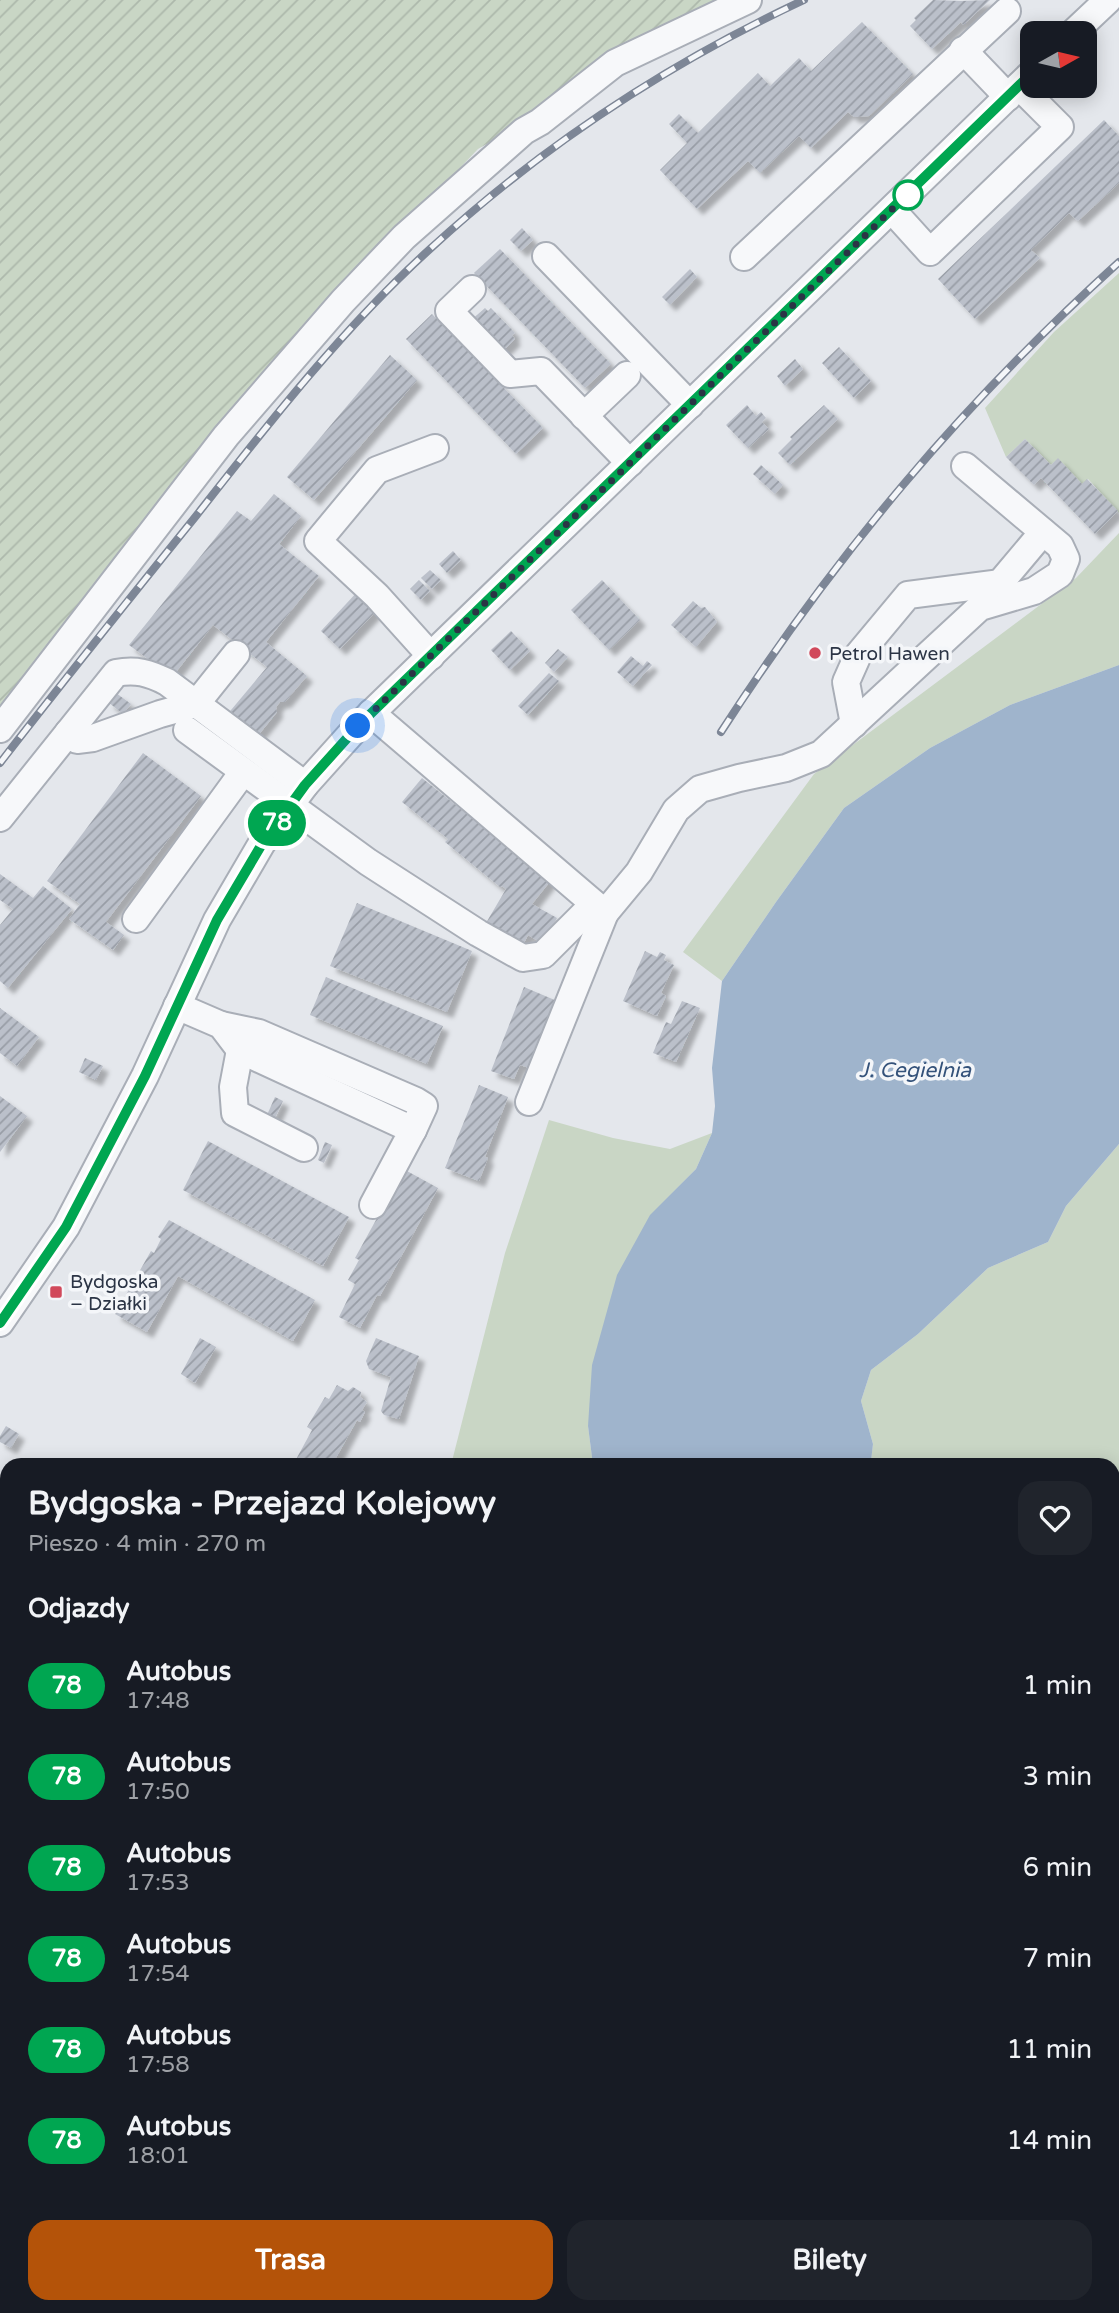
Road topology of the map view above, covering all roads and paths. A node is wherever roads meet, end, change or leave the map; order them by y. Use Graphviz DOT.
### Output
graph roads {
  1 [pos="748,0"];
  2 [pos="1108,0"];
  3 [pos="1007,10"];
  4 [pos="1086,21"];
  5 [pos="963,50"];
  6 [pos="1020,86"];
  7 [pos="1032,98"];
  8 [pos="892,210"];
  9 [pos="546,256"];
  10 [pos="744,257"];
  11 [pos="472,289"];
  12 [pos="628,375"];
  13 [pos="690,405"];
  14 [pos="584,416"];
  15 [pos="435,448"];
  16 [pos="630,463"];
  17 [pos="965,466"];
  18 [pos="1044,532"];
  19 [pos="1001,583"];
  20 [pos="980,607"];
  21 [pos="236,654"];
  22 [pos="431,656"];
  23 [pos="196,704"];
  24 [pos="371,713"];
  25 [pos="854,724"];
  26 [pos="0,729"];
  27 [pos="187,730"];
  28 [pos="68,733"];
  29 [pos="243,772"];
  30 [pos="297,796"];
  31 [pos="0,818"];
  32 [pos="600,909"];
  33 [pos="136,919"];
  34 [pos="177,1006"];
  35 [pos="220,1025"];
  36 [pos="240,1050"];
  37 [pos="529,1102"];
  38 [pos="412,1130"];
  39 [pos="304,1148"];
  40 [pos="373,1205"];
  41 [pos="0,1323"];
  1 -- 26 [label="street"];
  2 -- 4 [label="street"];
  3 -- 5 [label="street"];
  5 -- 6 [label="street"];
  5 -- 10 [label="street"];
  6 -- 8 [label="street"];
  7 -- 8 [label="street"];
  8 -- 13 [label="street"];
  9 -- 13 [label="street"];
  11 -- 14 [label="street"];
  12 -- 14 [label="street"];
  13 -- 16 [label="street"];
  14 -- 16 [label="street"];
  15 -- 22 [label="street"];
  16 -- 22 [label="street"];
  17 -- 18 [label="street"];
  18 -- 19 [label="street"];
  18 -- 20 [label="street"];
  19 -- 20 [label="street"];
  19 -- 25 [label="street"];
  20 -- 25 [label="street"];
  21 -- 23 [label="street"];
  22 -- 24 [label="street"];
  23 -- 28 [label="street"];
  23 -- 28 [label="street"];
  23 -- 30 [label="street"];
  24 -- 30 [label="street"];
  24 -- 32 [label="street"];
  25 -- 32 [label="street"];
  27 -- 29 [label="street"];
  28 -- 31 [label="street"];
  29 -- 30 [label="street"];
  29 -- 33 [label="street"];
  30 -- 32 [label="street"];
  30 -- 34 [label="street"];
  32 -- 37 [label="street"];
  34 -- 35 [label="street"];
  34 -- 41 [label="street"];
  35 -- 36 [label="street"];
  35 -- 38 [label="street"];
  36 -- 38 [label="street"];
  36 -- 39 [label="street"];
  38 -- 40 [label="street"];
}
